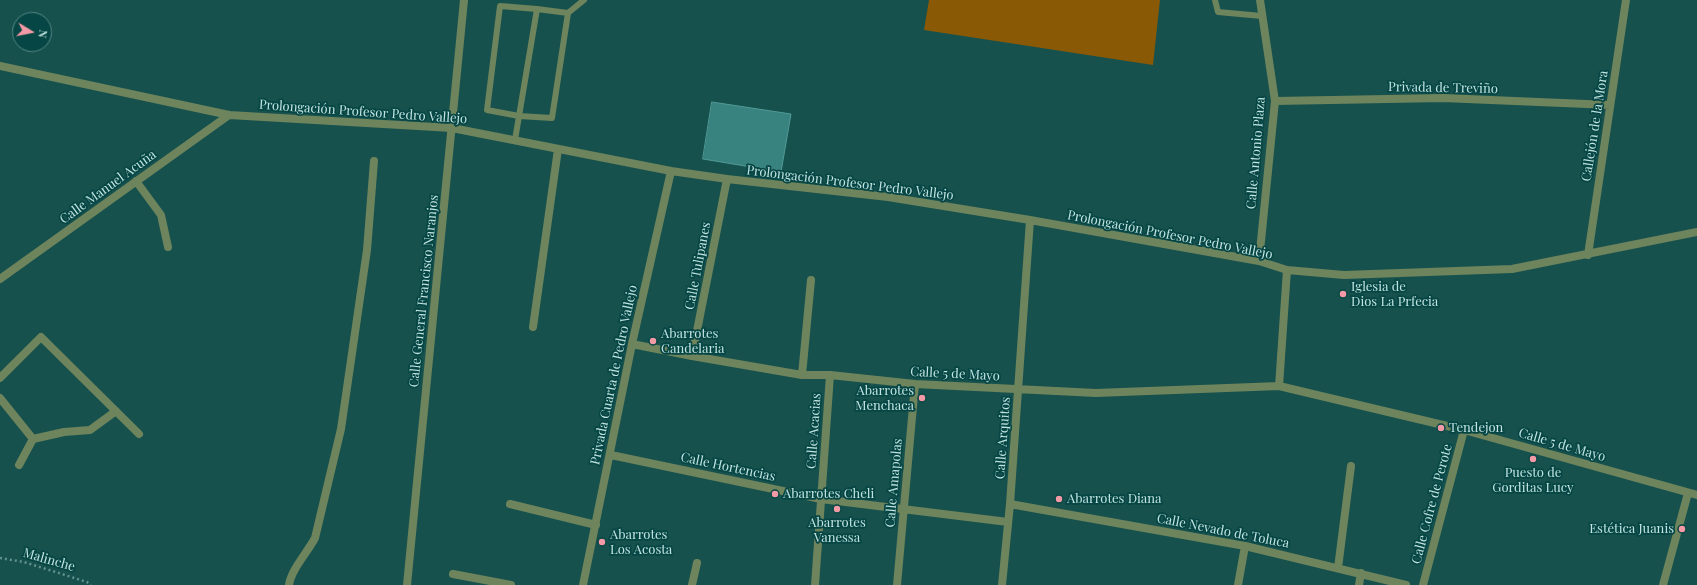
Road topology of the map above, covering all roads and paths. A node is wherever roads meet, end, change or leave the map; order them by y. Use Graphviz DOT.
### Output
graph roads {
  1 [pos="464,0"];
  2 [pos="584,0"];
  3 [pos="1215,0"];
  4 [pos="1260,0"];
  5 [pos="1626,0"];
  6 [pos="536,9"];
  7 [pos="568,13"];
  8 [pos="1262,16"];
  9 [pos="0,66"];
  10 [pos="1275,101"];
  11 [pos="1610,104"];
  12 [pos="229,115"];
  13 [pos="519,116"];
  14 [pos="452,128"];
  15 [pos="515,140"];
  16 [pos="558,149"];
  17 [pos="374,161"];
  18 [pos="670,171"];
  19 [pos="727,179"];
  20 [pos="136,182"];
  21 [pos="1030,220"];
  22 [pos="1697,232"];
  23 [pos="168,247"];
  24 [pos="1588,255"];
  25 [pos="1259,261"];
  26 [pos="1287,270"];
  27 [pos="0,279"];
  28 [pos="811,280"];
  29 [pos="533,327"];
  30 [pos="632,344"];
  31 [pos="692,356"];
  32 [pos="802,375"];
  33 [pos="830,375"];
  34 [pos="0,378"];
  35 [pos="915,384"];
  36 [pos="1279,386"];
  37 [pos="1018,390"];
  38 [pos="0,398"];
  39 [pos="116,411"];
  40 [pos="1464,430"];
  41 [pos="139,434"];
  42 [pos="33,439"];
  43 [pos="611,455"];
  44 [pos="19,465"];
  45 [pos="1351,466"];
  46 [pos="1688,493"];
  47 [pos="1697,495"];
  48 [pos="821,499"];
  49 [pos="510,504"];
  50 [pos="1010,504"];
  51 [pos="904,510"];
  52 [pos="1008,522"];
  53 [pos="596,525"];
  54 [pos="1245,546"];
  55 [pos="0,558"];
  56 [pos="697,563"];
  57 [pos="1338,568"];
  58 [pos="1361,573"];
  59 [pos="453,574"];
  60 [pos="91,585"];
  61 [pos="289,585"];
  62 [pos="407,585"];
  63 [pos="510,585"];
  64 [pos="583,585"];
  65 [pos="692,585"];
  66 [pos="815,585"];
  67 [pos="897,585"];
  68 [pos="1002,585"];
  69 [pos="1238,585"];
  70 [pos="1359,585"];
  71 [pos="1406,585"];
  72 [pos="1423,585"];
  73 [pos="1663,585"];
  1 -- 14 [label="street, Calle General Francisco Naranjos"];
  2 -- 7 [label="lane"];
  3 -- 8 [label="lane"];
  4 -- 8 [label="street, Calle Antonio Plaza"];
  5 -- 11 [label="street, Callejón de la Mora"];
  6 -- 7 [label="lane"];
  6 -- 13 [label="lane"];
  6 -- 13 [label="lane"];
  7 -- 13 [label="lane"];
  8 -- 10 [label="street, Calle Antonio Plaza"];
  9 -- 12 [label="street, Prolongación Profesor Pedro Vallejo"];
  10 -- 11 [label="street, Privada de Treviño"];
  10 -- 25 [label="street, Calle Antonio Plaza"];
  11 -- 24 [label="street, Callejón de la Mora"];
  12 -- 14 [label="street, Prolongación Profesor Pedro Vallejo"];
  12 -- 20 [label="street, Calle Manuel Acuña"];
  13 -- 15 [label="lane"];
  14 -- 15 [label="street, Prolongación Profesor Pedro Vallejo"];
  14 -- 62 [label="street, Calle General Francisco Naranjos"];
  15 -- 16 [label="street, Prolongación Profesor Pedro Vallejo"];
  16 -- 18 [label="street, Prolongación Profesor Pedro Vallejo"];
  16 -- 29 [label="street"];
  17 -- 61 [label="street"];
  18 -- 19 [label="street, Prolongación Profesor Pedro Vallejo"];
  18 -- 30 [label="street, Privada Cuarta de Pedro Vallejo"];
  19 -- 21 [label="street, Prolongación Profesor Pedro Vallejo"];
  19 -- 31 [label="street, Calle Tulipanes"];
  20 -- 23 [label="street"];
  20 -- 27 [label="street, Calle Manuel Acuña"];
  21 -- 25 [label="street, Prolongación Profesor Pedro Vallejo"];
  21 -- 37 [label="street, Calle Arquitos"];
  22 -- 24 [label="street, Prolongación Profesor Pedro Vallejo"];
  24 -- 26 [label="street, Prolongación Profesor Pedro Vallejo"];
  25 -- 26 [label="street, Prolongación Profesor Pedro Vallejo"];
  26 -- 36 [label="street"];
  28 -- 32 [label="street"];
  30 -- 31 [label="street, Calle 5 de Mayo"];
  30 -- 43 [label="street, Privada Cuarta de Pedro Vallejo"];
  31 -- 32 [label="street, Calle 5 de Mayo"];
  32 -- 33 [label="street, Calle 5 de Mayo"];
  33 -- 35 [label="street, Calle 5 de Mayo"];
  33 -- 48 [label="street, Calle Acacias"];
  34 -- 39 [label="street"];
  35 -- 37 [label="street, Calle 5 de Mayo"];
  35 -- 51 [label="street, Calle Amapolas"];
  36 -- 37 [label="street, Calle 5 de Mayo"];
  36 -- 40 [label="street, Calle 5 de Mayo"];
  37 -- 50 [label="street, Calle Arquitos"];
  38 -- 42 [label="street"];
  39 -- 41 [label="street"];
  39 -- 42 [label="street"];
  40 -- 46 [label="street, Calle 5 de Mayo"];
  40 -- 72 [label="street, Calle Cofre de Perote"];
  42 -- 44 [label="street"];
  43 -- 48 [label="street, Calle Hortencias"];
  43 -- 53 [label="street, Privada Cuarta de Pedro Vallejo"];
  45 -- 57 [label="street"];
  46 -- 47 [label="street, Calle 5 de Mayo"];
  46 -- 73 [label="street"];
  48 -- 51 [label="street, Calle Hortencias"];
  48 -- 66 [label="street, Calle Acacias"];
  49 -- 53 [label="street"];
  50 -- 52 [label="street, Calle Arquitos"];
  50 -- 54 [label="street, Calle Nevado de Toluca"];
  51 -- 52 [label="street, Calle Hortencias"];
  51 -- 67 [label="street, Calle Amapolas"];
  52 -- 68 [label="street, Calle Arquitos"];
  53 -- 64 [label="street, Privada Cuarta de Pedro Vallejo"];
  54 -- 57 [label="street, Calle Nevado de Toluca"];
  54 -- 69 [label="street"];
  55 -- 60 [label="path, Malinche"];
  56 -- 65 [label="street"];
  57 -- 58 [label="street, Calle Nevado de Toluca"];
  58 -- 70 [label="street"];
  58 -- 71 [label="street, Calle Nevado de Toluca"];
  59 -- 63 [label="street"];
}
